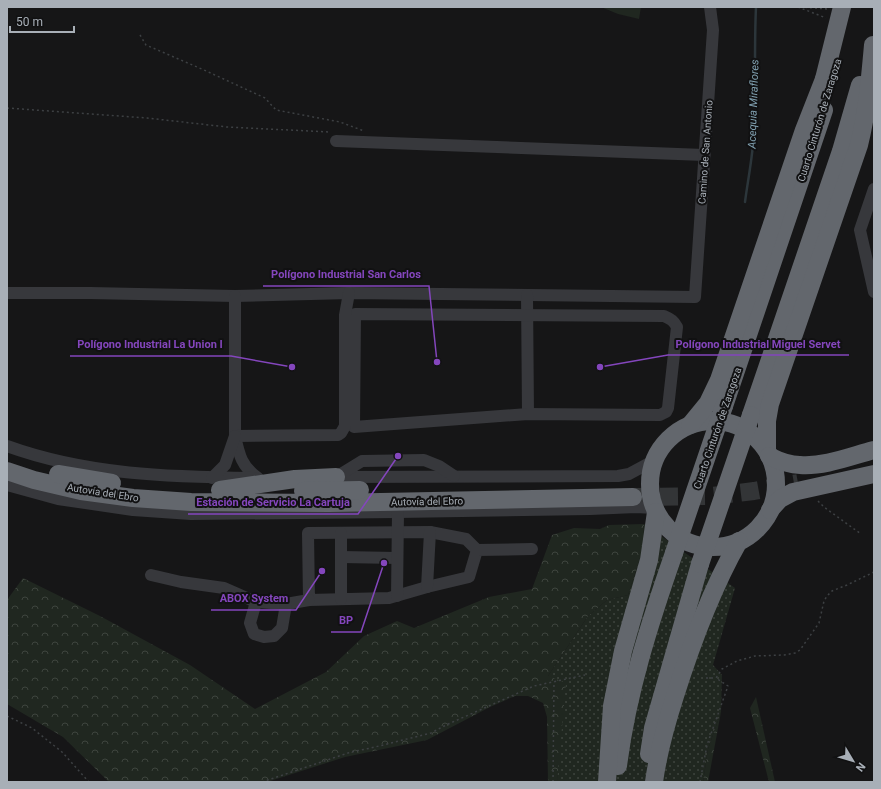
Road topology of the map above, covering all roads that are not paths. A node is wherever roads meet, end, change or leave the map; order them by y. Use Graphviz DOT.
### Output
graph roads {
  1 [pos="710,7"];
  2 [pos="850,7"];
  3 [pos="836,8"];
  4 [pos="873,42"];
  5 [pos="829,77"];
  6 [pos="867,77"];
  7 [pos="383,136"];
  8 [pos="333,137"];
  9 [pos="688,154"];
  10 [pos="704,155"];
  11 [pos="874,189"];
  12 [pos="872,279"];
  13 [pos="7,292"];
  14 [pos="874,292"];
  15 [pos="349,293"];
  16 [pos="527,295"];
  17 [pos="235,296"];
  18 [pos="355,314"];
  19 [pos="528,316"];
  20 [pos="528,414"];
  21 [pos="690,425"];
  22 [pos="235,436"];
  23 [pos="7,446"];
  24 [pos="874,450"];
  25 [pos="768,454"];
  26 [pos="874,457"];
  27 [pos="7,459"];
  28 [pos="655,460"];
  29 [pos="874,465"];
  30 [pos="7,471"];
  31 [pos="874,474"];
  32 [pos="454,476"];
  33 [pos="336,477"];
  34 [pos="258,478"];
  35 [pos="295,479"];
  36 [pos="803,482"];
  37 [pos="7,484"];
  38 [pos="216,484"];
  39 [pos="81,491"];
  40 [pos="655,510"];
  41 [pos="770,510"];
  42 [pos="398,512"];
  43 [pos="191,514"];
  44 [pos="398,532"];
  45 [pos="430,532"];
  46 [pos="341,533"];
  47 [pos="739,541"];
  48 [pos="477,550"];
  49 [pos="532,550"];
  50 [pos="341,556"];
  51 [pos="397,558"];
  52 [pos="151,575"];
  53 [pos="427,587"];
  54 [pos="396,596"];
  55 [pos="341,599"];
  56 [pos="309,600"];
  57 [pos="256,602"];
  58 [pos="286,604"];
  59 [pos="607,782"];
  60 [pos="616,782"];
  61 [pos="644,782"];
  62 [pos="654,782"];
  1 -- 10 [label="street, Camino de San Antonio"];
  2 -- 5 [label="highway, Cuarto Cinturón de Zaragoza"];
  3 -- 5 [label="highway, bridge"];
  4 -- 6 [label="highway"];
  5 -- 21 [label="highway"];
  5 -- 60 [label="highway, Cuarto Cinturón de Zaragoza, bridge"];
  6 -- 25 [label="highway"];
  6 -- 61 [label="highway, bridge"];
  7 -- 9 [label="street"];
  8 -- 9 [label="street"];
  9 -- 10 [label="street"];
  10 -- 16 [label="street, Camino de San Antonio"];
  11 -- 12 [label="street"];
  12 -- 14 [label="street"];
  13 -- 17 [label="street"];
  15 -- 16 [label="street"];
  15 -- 17 [label="street"];
  15 -- 18 [label="street"];
  15 -- 22 [label="street"];
  16 -- 19 [label="street"];
  17 -- 22 [label="street"];
  18 -- 19 [label="street"];
  18 -- 20 [label="street"];
  19 -- 20 [label="street"];
  19 -- 20 [label="street"];
  21 -- 25 [label="highway"];
  21 -- 28 [label="highway"];
  22 -- 34 [label="street"];
  22 -- 38 [label="street"];
  23 -- 38 [label="street"];
  24 -- 25 [label="highway"];
  25 -- 41 [label="highway"];
  26 -- 36 [label="highway"];
  27 -- 38 [label="highway, Autovía del Ebro"];
  28 -- 32 [label="street"];
  28 -- 40 [label="highway"];
  29 -- 36 [label="highway"];
  30 -- 39 [label="highway, Autovía del Ebro"];
  31 -- 36 [label="highway"];
  32 -- 33 [label="street"];
  32 -- 33 [label="street"];
  33 -- 35 [label="highway"];
  34 -- 35 [label="street"];
  34 -- 38 [label="street"];
  35 -- 38 [label="highway"];
  36 -- 41 [label="highway"];
  37 -- 43 [label="street"];
  38 -- 39 [label="highway, Autovía del Ebro"];
  39 -- 43 [label="highway"];
  40 -- 42 [label="street"];
  40 -- 47 [label="highway"];
  40 -- 59 [label="highway"];
  41 -- 47 [label="highway"];
  42 -- 43 [label="street"];
  42 -- 44 [label="street"];
  44 -- 45 [label="street"];
  44 -- 46 [label="street"];
  44 -- 51 [label="street"];
  45 -- 48 [label="street"];
  45 -- 53 [label="street"];
  46 -- 50 [label="street"];
  46 -- 56 [label="street"];
  47 -- 62 [label="highway"];
  48 -- 49 [label="street"];
  48 -- 53 [label="street"];
  50 -- 51 [label="street"];
  50 -- 55 [label="street"];
  51 -- 54 [label="street"];
  52 -- 57 [label="street"];
  53 -- 54 [label="street"];
  54 -- 55 [label="street"];
  55 -- 56 [label="street"];
  56 -- 58 [label="street"];
  57 -- 58 [label="street"];
  57 -- 58 [label="street"];
}
